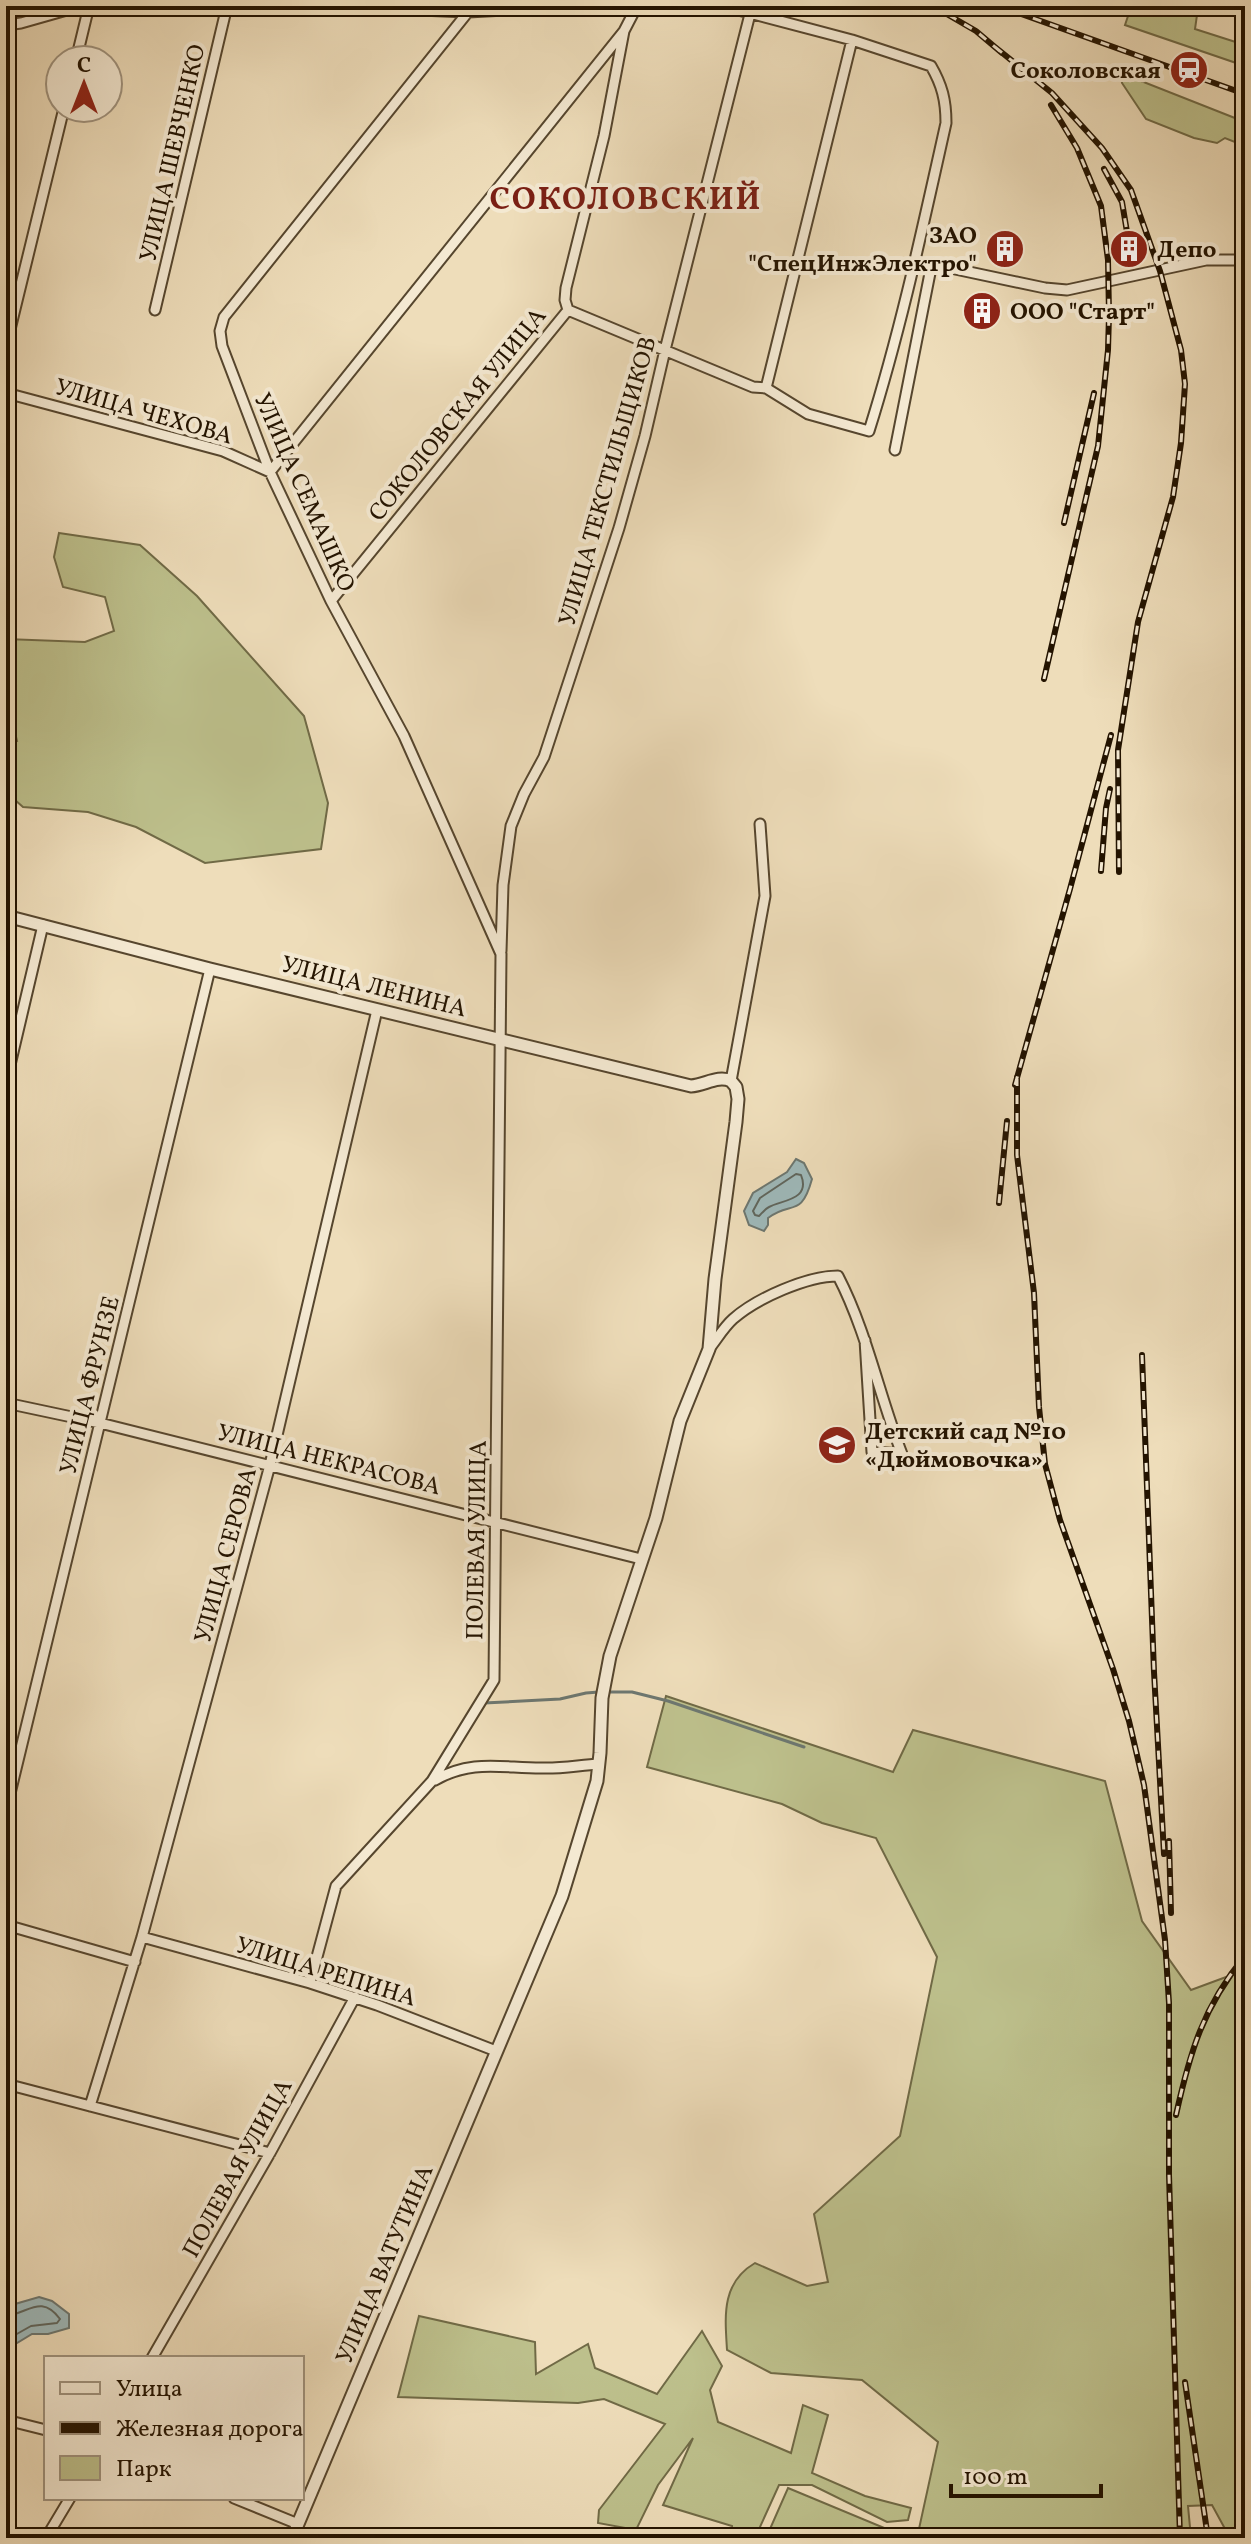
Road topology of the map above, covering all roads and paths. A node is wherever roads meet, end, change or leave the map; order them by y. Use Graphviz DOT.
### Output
graph roads {
  1 [pos="81,6"];
  2 [pos="89,6"];
  3 [pos="227,6"];
  4 [pos="323,6"];
  5 [pos="586,6"];
  6 [pos="637,6"];
  7 [pos="703,6"];
  8 [pos="468,12"];
  9 [pos="750,14"];
  10 [pos="6,25"];
  11 [pos="624,31"];
  12 [pos="852,40"];
  13 [pos="80,44"];
  14 [pos="60,124"];
  15 [pos="1245,260"];
  16 [pos="155,310"];
  17 [pos="568,310"];
  18 [pos="6,346"];
  19 [pos="665,350"];
  20 [pos="766,388"];
  21 [pos="6,393"];
  22 [pos="895,450"];
  23 [pos="270,472"];
  24 [pos="331,601"];
  25 [pos="760,824"];
  26 [pos="6,916"];
  27 [pos="43,925"];
  28 [pos="501,954"];
  29 [pos="210,969"];
  30 [pos="377,1010"];
  31 [pos="500,1040"];
  32 [pos="731,1081"];
  33 [pos="6,1082"];
  34 [pos="865,1340"];
  35 [pos="709,1349"];
  36 [pos="6,1403"];
  37 [pos="100,1423"];
  38 [pos="270,1465"];
  39 [pos="497,1522"];
  40 [pos="641,1559"];
  41 [pos="599,1764"];
  42 [pos="432,1781"];
  43 [pos="6,1810"];
  44 [pos="6,1925"];
  45 [pos="142,1937"];
  46 [pos="135,1962"];
  47 [pos="303,1981"];
  48 [pos="355,1997"];
  49 [pos="496,2051"];
  50 [pos="6,2084"];
  51 [pos="90,2106"];
  52 [pos="270,2153"];
  53 [pos="153,2356"];
  54 [pos="6,2420"];
  55 [pos="44,2430"];
  56 [pos="69,2500"];
  57 [pos="239,2500"];
  58 [pos="298,2524"];
  59 [pos="46,2538"];
  60 [pos="292,2538"];
  1 -- 10 [label="street"];
  2 -- 13 [label="street"];
  3 -- 16 [label="street, УЛИЦА ШЕВЧЕНКО"];
  4 -- 8 [label="street"];
  5 -- 8 [label="street"];
  6 -- 11 [label="street, СОКОЛОВСКАЯ УЛИЦА"];
  7 -- 9 [label="street"];
  8 -- 23 [label="street, УЛИЦА СЕМАШКО"];
  9 -- 12 [label="street"];
  9 -- 19 [label="street, УЛИЦА ТЕКСТИЛЬЩИКОВ"];
  11 -- 17 [label="street, СОКОЛОВСКАЯ УЛИЦА"];
  11 -- 23 [label="street"];
  12 -- 20 [label="street"];
  12 -- 20 [label="street"];
  14 -- 18 [label="street"];
  15 -- 22 [label="street"];
  17 -- 19 [label="street"];
  17 -- 24 [label="street, СОКОЛОВСКАЯ УЛИЦА"];
  19 -- 20 [label="street"];
  19 -- 28 [label="street, УЛИЦА ТЕКСТИЛЬЩИКОВ"];
  21 -- 23 [label="street, УЛИЦА ЧЕХОВА"];
  23 -- 24 [label="street, УЛИЦА СЕМАШКО"];
  24 -- 28 [label="street, УЛИЦА СЕМАШКО"];
  25 -- 32 [label="street"];
  26 -- 27 [label="street, УЛИЦА ЛЕНИНА"];
  27 -- 29 [label="street, УЛИЦА ЛЕНИНА"];
  27 -- 33 [label="street"];
  28 -- 31 [label="street, УЛИЦА СЕМАШКО"];
  29 -- 30 [label="street, УЛИЦА ЛЕНИНА"];
  29 -- 37 [label="street, УЛИЦА ФРУНЗЕ"];
  30 -- 31 [label="street, УЛИЦА ЛЕНИНА"];
  30 -- 38 [label="street, УЛИЦА СЕРОВА"];
  31 -- 32 [label="street, УЛИЦА ЛЕНИНА"];
  31 -- 39 [label="street, ПОЛЕВАЯ УЛИЦА"];
  32 -- 35 [label="street, УЛИЦА ВАТУТИНА"];
  34 -- 34 [label="street"];
  34 -- 35 [label="street"];
  35 -- 40 [label="street, УЛИЦА ВАТУТИНА"];
  36 -- 37 [label="street, УЛИЦА НЕКРАСОВА"];
  37 -- 38 [label="street, УЛИЦА НЕКРАСОВА"];
  37 -- 43 [label="street, УЛИЦА ФРУНЗЕ"];
  38 -- 39 [label="street, УЛИЦА НЕКРАСОВА"];
  38 -- 45 [label="street, УЛИЦА СЕРОВА"];
  39 -- 40 [label="street, УЛИЦА НЕКРАСОВА"];
  39 -- 42 [label="street, ПОЛЕВАЯ УЛИЦА"];
  40 -- 41 [label="street, УЛИЦА ВАТУТИНА"];
  41 -- 42 [label="street"];
  41 -- 49 [label="street, УЛИЦА ВАТУТИНА"];
  42 -- 47 [label="street, ПОЛЕВАЯ УЛИЦА"];
  44 -- 46 [label="street"];
  45 -- 46 [label="street, УЛИЦА СЕРОВА"];
  45 -- 47 [label="street, УЛИЦА РЕПИНА"];
  46 -- 51 [label="street, УЛИЦА СЕРОВА"];
  47 -- 48 [label="street, УЛИЦА РЕПИНА"];
  48 -- 49 [label="street, УЛИЦА РЕПИНА"];
  48 -- 52 [label="street, ПОЛЕВАЯ УЛИЦА"];
  49 -- 58 [label="street, УЛИЦА ВАТУТИНА"];
  50 -- 51 [label="street"];
  51 -- 52 [label="street"];
  52 -- 53 [label="street, ПОЛЕВАЯ УЛИЦА"];
  54 -- 55 [label="street"];
  56 -- 59 [label="street"];
  57 -- 58 [label="street"];
  58 -- 60 [label="street, УЛИЦА ВАТУТИНА"];
}
